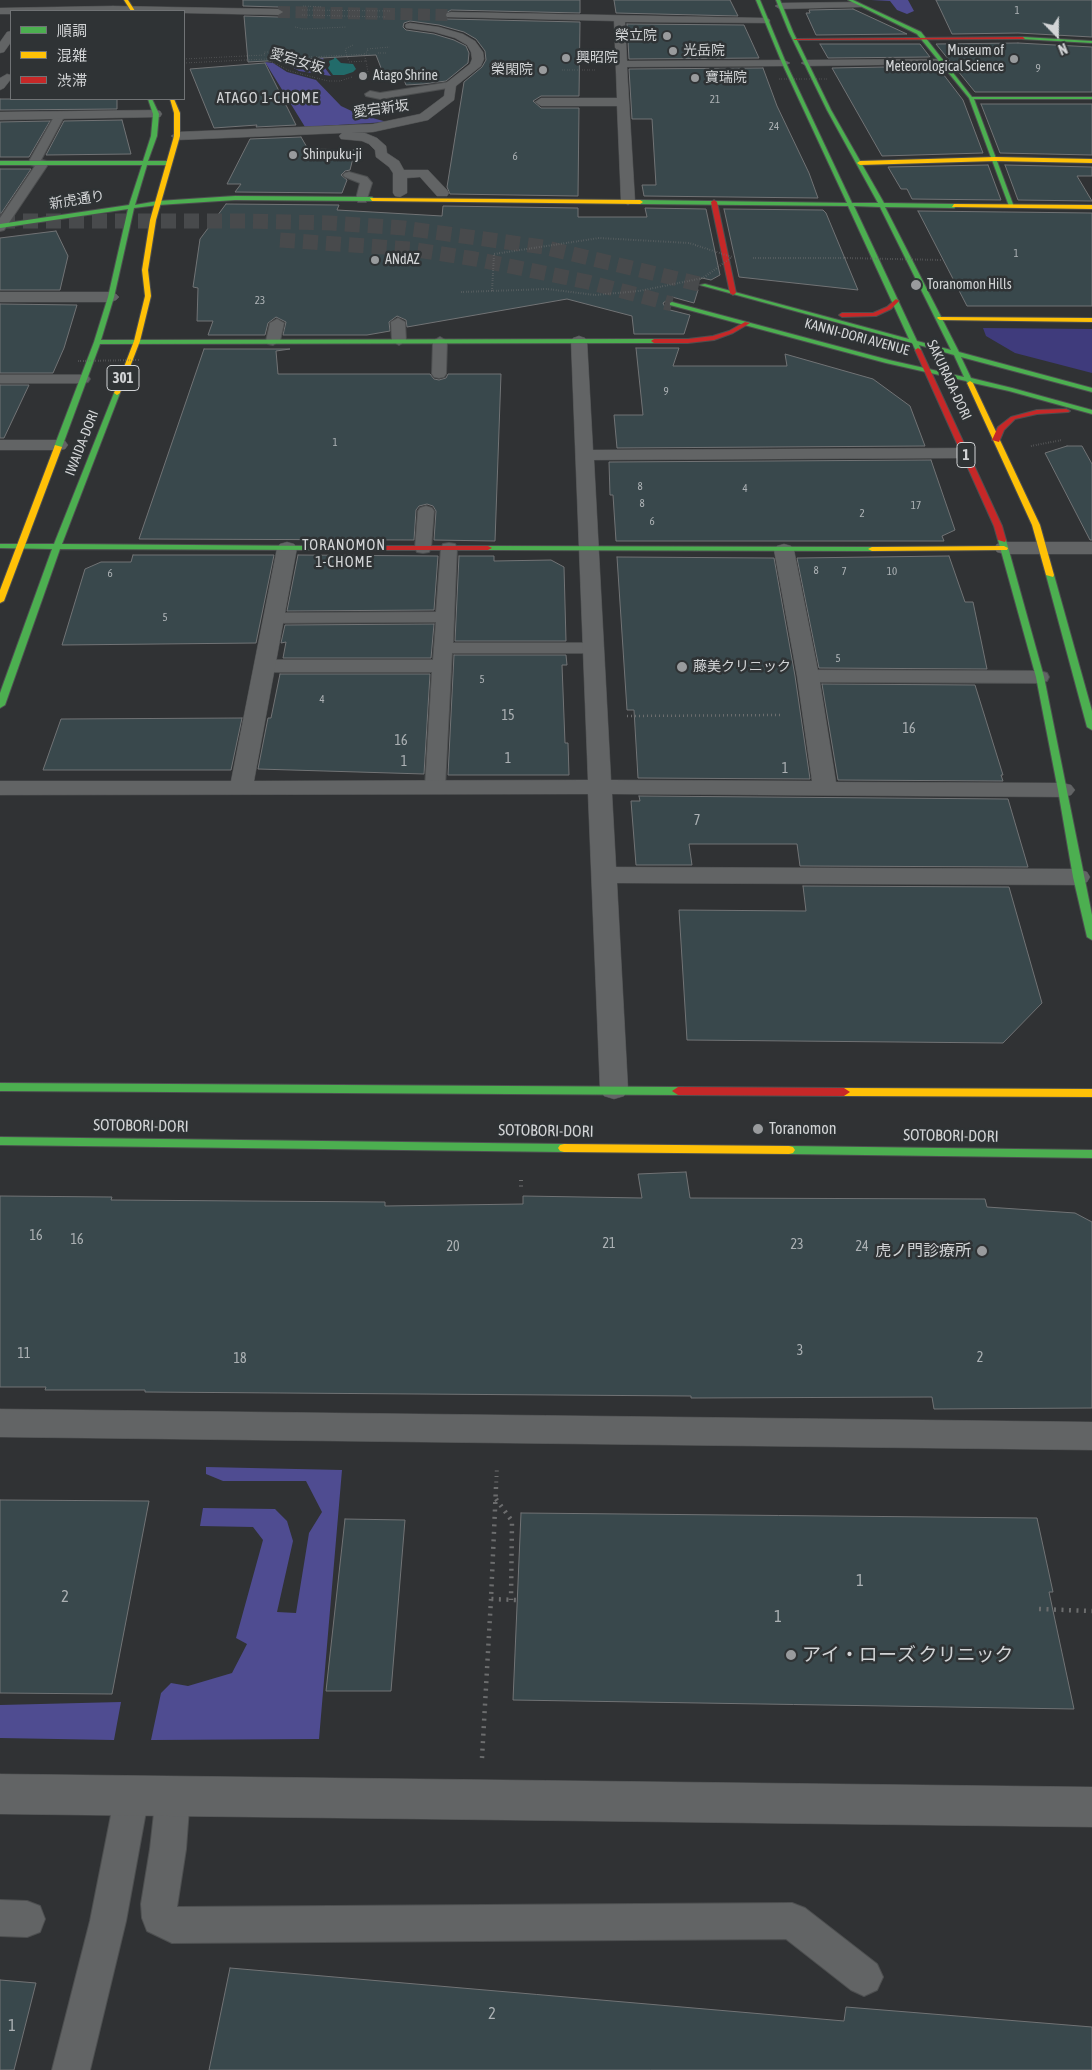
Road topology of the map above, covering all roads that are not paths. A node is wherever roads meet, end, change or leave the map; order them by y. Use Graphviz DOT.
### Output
graph roads {
  1 [pos="758,0"];
  2 [pos="853,2"];
  3 [pos="779,3"];
  4 [pos="111,7"];
  5 [pos="131,7"];
  6 [pos="674,8"];
  7 [pos="48,10"];
  8 [pos="278,12"];
  9 [pos="451,15"];
  10 [pos="619,18"];
  11 [pos="678,19"];
  12 [pos="765,21"];
  13 [pos="410,26"];
  14 [pos="924,38"];
  15 [pos="795,40"];
  16 [pos="1092,42"];
  17 [pos="942,62"];
  18 [pos="784,63"];
  19 [pos="807,63"];
  20 [pos="621,64"];
  21 [pos="450,84"];
  22 [pos="370,94"];
  23 [pos="971,98"];
  24 [pos="1092,98"];
  25 [pos="150,100"];
  26 [pos="172,100"];
  27 [pos="540,102"];
  28 [pos="623,102"];
  29 [pos="156,114"];
  30 [pos="60,115"];
  31 [pos="0,116"];
  32 [pos="177,136"];
  33 [pos="192,142"];
  34 [pos="995,159"];
  35 [pos="1092,161"];
  36 [pos="0,163"];
  37 [pos="38,163"];
  38 [pos="145,163"];
  39 [pos="168,163"];
  40 [pos="860,163"];
  41 [pos="400,174"];
  42 [pos="349,175"];
  43 [pos="400,193"];
  44 [pos="442,194"];
  45 [pos="362,199"];
  46 [pos="628,201"];
  47 [pos="714,202"];
  48 [pos="158,203"];
  49 [pos="851,204"];
  50 [pos="881,204"];
  51 [pos="1012,206"];
  52 [pos="1092,206"];
  53 [pos="132,207"];
  54 [pos="0,226"];
  55 [pos="704,285"];
  56 [pos="733,293"];
  57 [pos="0,297"];
  58 [pos="110,297"];
  59 [pos="896,301"];
  60 [pos="672,304"];
  61 [pos="784,306"];
  62 [pos="940,318"];
  63 [pos="1092,320"];
  64 [pos="398,322"];
  65 [pos="277,323"];
  66 [pos="747,323"];
  67 [pos="137,341"];
  68 [pos="273,341"];
  69 [pos="399,341"];
  70 [pos="440,341"];
  71 [pos="580,341"];
  72 [pos="97,342"];
  73 [pos="915,343"];
  74 [pos="957,353"];
  75 [pos="928,370"];
  76 [pos="439,374"];
  77 [pos="0,379"];
  78 [pos="83,379"];
  79 [pos="968,379"];
  80 [pos="1092,390"];
  81 [pos="1092,413"];
  82 [pos="996,440"];
  83 [pos="0,445"];
  84 [pos="59,445"];
  85 [pos="965,454"];
  86 [pos="585,455"];
  87 [pos="426,511"];
  88 [pos="0,546"];
  89 [pos="20,546"];
  90 [pos="58,546"];
  91 [pos="287,548"];
  92 [pos="422,548"];
  93 [pos="449,548"];
  94 [pos="1004,548"];
  95 [pos="1042,548"];
  96 [pos="1092,548"];
  97 [pos="589,549"];
  98 [pos="784,550"];
  99 [pos="0,602"];
  100 [pos="445,617"];
  101 [pos="274,618"];
  102 [pos="594,648"];
  103 [pos="443,657"];
  104 [pos="264,666"];
  105 [pos="808,676"];
  106 [pos="1040,677"];
  107 [pos="0,705"];
  108 [pos="1092,727"];
  109 [pos="241,787"];
  110 [pos="435,787"];
  111 [pos="600,787"];
  112 [pos="0,788"];
  113 [pos="825,788"];
  114 [pos="1063,790"];
  115 [pos="604,875"];
  116 [pos="1078,877"];
  117 [pos="1092,937"];
  118 [pos="0,1086"];
  119 [pos="614,1089"];
  120 [pos="1092,1093"];
  121 [pos="0,1141"];
  122 [pos="1092,1154"];
  123 [pos="0,1423"];
  124 [pos="1092,1436"];
  125 [pos="0,1794"];
  126 [pos="132,1795"];
  127 [pos="173,1795"];
  128 [pos="1092,1807"];
  129 [pos="864,1977"];
  130 [pos="71,2070"];
  1 -- 12 [label="main road, SAKURADA-DORI / 1"];
  2 -- 3 [label="street"];
  2 -- 14 [label="main road"];
  3 -- 15 [label="main road, SAKURADA-DORI / 1"];
  4 -- 5 [label="street"];
  4 -- 7 [label="street"];
  5 -- 8 [label="street"];
  6 -- 11 [label="street"];
  9 -- 10 [label="street"];
  10 -- 11 [label="street"];
  10 -- 20 [label="street"];
  11 -- 12 [label="street"];
  12 -- 18 [label="main road, SAKURADA-DORI / 1"];
  13 -- 21 [label="street, 愛宕新坂"];
  14 -- 15 [label="main road"];
  14 -- 16 [label="main road"];
  14 -- 17 [label="main road"];
  15 -- 19 [label="main road, SAKURADA-DORI / 1"];
  17 -- 19 [label="street"];
  17 -- 23 [label="main road"];
  18 -- 20 [label="street"];
  18 -- 49 [label="main road, SAKURADA-DORI / 1"];
  19 -- 40 [label="main road, SAKURADA-DORI / 1"];
  20 -- 28 [label="street"];
  21 -- 22 [label="lane"];
  21 -- 32 [label="street, 愛宕新坂"];
  23 -- 24 [label="main road"];
  23 -- 34 [label="main road"];
  25 -- 29 [label="main road, IWAIDA-DORI / 301"];
  26 -- 32 [label="main road, IWAIDA-DORI / 301"];
  27 -- 28 [label="street"];
  28 -- 46 [label="street"];
  29 -- 30 [label="street"];
  29 -- 38 [label="main road, IWAIDA-DORI / 301"];
  30 -- 31 [label="street"];
  30 -- 37 [label="lane"];
  32 -- 39 [label="main road, IWAIDA-DORI / 301"];
  33 -- 41 [label="street"];
  34 -- 35 [label="main road"];
  34 -- 40 [label="main road"];
  34 -- 51 [label="main road"];
  36 -- 37 [label="main road"];
  37 -- 38 [label="main road"];
  37 -- 54 [label="lane"];
  38 -- 39 [label="main road"];
  38 -- 53 [label="main road, IWAIDA-DORI / 301"];
  39 -- 48 [label="main road, IWAIDA-DORI / 301"];
  40 -- 50 [label="main road, SAKURADA-DORI / 1"];
  41 -- 43 [label="street"];
  41 -- 44 [label="street"];
  42 -- 45 [label="lane"];
  45 -- 46 [label="main road, 新虎通り"];
  45 -- 48 [label="main road, 新虎通り"];
  46 -- 47 [label="main road, 新虎通り"];
  47 -- 49 [label="main road, 新虎通り"];
  47 -- 56 [label="main road"];
  48 -- 53 [label="main road, 新虎通り"];
  48 -- 67 [label="main road, IWAIDA-DORI / 301"];
  49 -- 50 [label="main road, 新虎通り"];
  49 -- 59 [label="main road, SAKURADA-DORI / 1"];
  50 -- 51 [label="main road, 新虎通り"];
  50 -- 62 [label="main road, SAKURADA-DORI / 1"];
  51 -- 52 [label="main road, 新虎通り"];
  53 -- 54 [label="main road, 新虎通り"];
  53 -- 58 [label="main road, IWAIDA-DORI / 301"];
  55 -- 56 [label="main road, KANNI-DORI AVENUE"];
  56 -- 61 [label="main road, KANNI-DORI AVENUE"];
  57 -- 58 [label="street"];
  58 -- 72 [label="main road, IWAIDA-DORI / 301"];
  59 -- 61 [label="main road"];
  59 -- 73 [label="main road, SAKURADA-DORI / 1"];
  60 -- 66 [label="main road, KANNI-DORI AVENUE"];
  61 -- 73 [label="main road, KANNI-DORI AVENUE"];
  62 -- 63 [label="main road"];
  62 -- 74 [label="main road, SAKURADA-DORI / 1"];
  64 -- 69 [label="lane"];
  65 -- 68 [label="lane"];
  66 -- 71 [label="main road"];
  66 -- 75 [label="main road, KANNI-DORI AVENUE"];
  67 -- 68 [label="main road"];
  67 -- 72 [label="main road"];
  67 -- 90 [label="main road, IWAIDA-DORI / 301"];
  68 -- 69 [label="main road"];
  69 -- 70 [label="main road"];
  70 -- 71 [label="main road"];
  70 -- 76 [label="lane"];
  71 -- 86 [label="street"];
  72 -- 78 [label="main road, IWAIDA-DORI / 301"];
  73 -- 74 [label="main road, KANNI-DORI AVENUE"];
  73 -- 75 [label="main road, SAKURADA-DORI / 1"];
  74 -- 79 [label="main road, SAKURADA-DORI / 1"];
  74 -- 80 [label="main road, KANNI-DORI AVENUE"];
  75 -- 79 [label="main road, KANNI-DORI AVENUE"];
  75 -- 85 [label="main road, SAKURADA-DORI / 1"];
  77 -- 78 [label="lane"];
  78 -- 84 [label="main road, IWAIDA-DORI / 301"];
  79 -- 81 [label="main road, KANNI-DORI AVENUE"];
  79 -- 82 [label="main road, SAKURADA-DORI / 1"];
  81 -- 82 [label="main road"];
  82 -- 95 [label="main road, SAKURADA-DORI / 1"];
  83 -- 84 [label="street"];
  84 -- 89 [label="main road, IWAIDA-DORI / 301"];
  85 -- 86 [label="street"];
  85 -- 94 [label="main road, SAKURADA-DORI / 1"];
  86 -- 97 [label="street"];
  87 -- 92 [label="lane"];
  88 -- 89 [label="main road"];
  89 -- 90 [label="main road"];
  89 -- 99 [label="main road, IWAIDA-DORI / 301"];
  90 -- 91 [label="main road"];
  90 -- 107 [label="main road, IWAIDA-DORI / 301"];
  91 -- 92 [label="main road"];
  91 -- 101 [label="street"];
  92 -- 93 [label="main road"];
  93 -- 97 [label="main road"];
  93 -- 100 [label="lane"];
  94 -- 95 [label="street"];
  94 -- 98 [label="main road"];
  94 -- 106 [label="main road, SAKURADA-DORI / 1"];
  95 -- 96 [label="street"];
  95 -- 108 [label="main road, SAKURADA-DORI / 1"];
  97 -- 98 [label="main road"];
  97 -- 102 [label="street"];
  98 -- 105 [label="street"];
  100 -- 101 [label="lane"];
  100 -- 103 [label="lane"];
  101 -- 104 [label="street"];
  102 -- 103 [label="lane"];
  102 -- 111 [label="street"];
  103 -- 104 [label="lane"];
  103 -- 110 [label="lane"];
  104 -- 109 [label="street"];
  105 -- 106 [label="lane"];
  105 -- 113 [label="street"];
  106 -- 114 [label="main road, SAKURADA-DORI / 1"];
  109 -- 110 [label="street"];
  109 -- 112 [label="street"];
  110 -- 111 [label="street"];
  111 -- 113 [label="street"];
  111 -- 115 [label="street"];
  113 -- 114 [label="street"];
  114 -- 116 [label="main road, SAKURADA-DORI / 1"];
  115 -- 116 [label="street"];
  115 -- 119 [label="street"];
  116 -- 117 [label="main road, SAKURADA-DORI / 1"];
  118 -- 119 [label="main road"];
  119 -- 120 [label="main road"];
  121 -- 122 [label="main road, SOTOBORI-DORI"];
  123 -- 124 [label="street"];
  125 -- 126 [label="street"];
  126 -- 127 [label="street"];
  126 -- 130 [label="lane"];
  127 -- 128 [label="street"];
  127 -- 129 [label="lane"];
}
